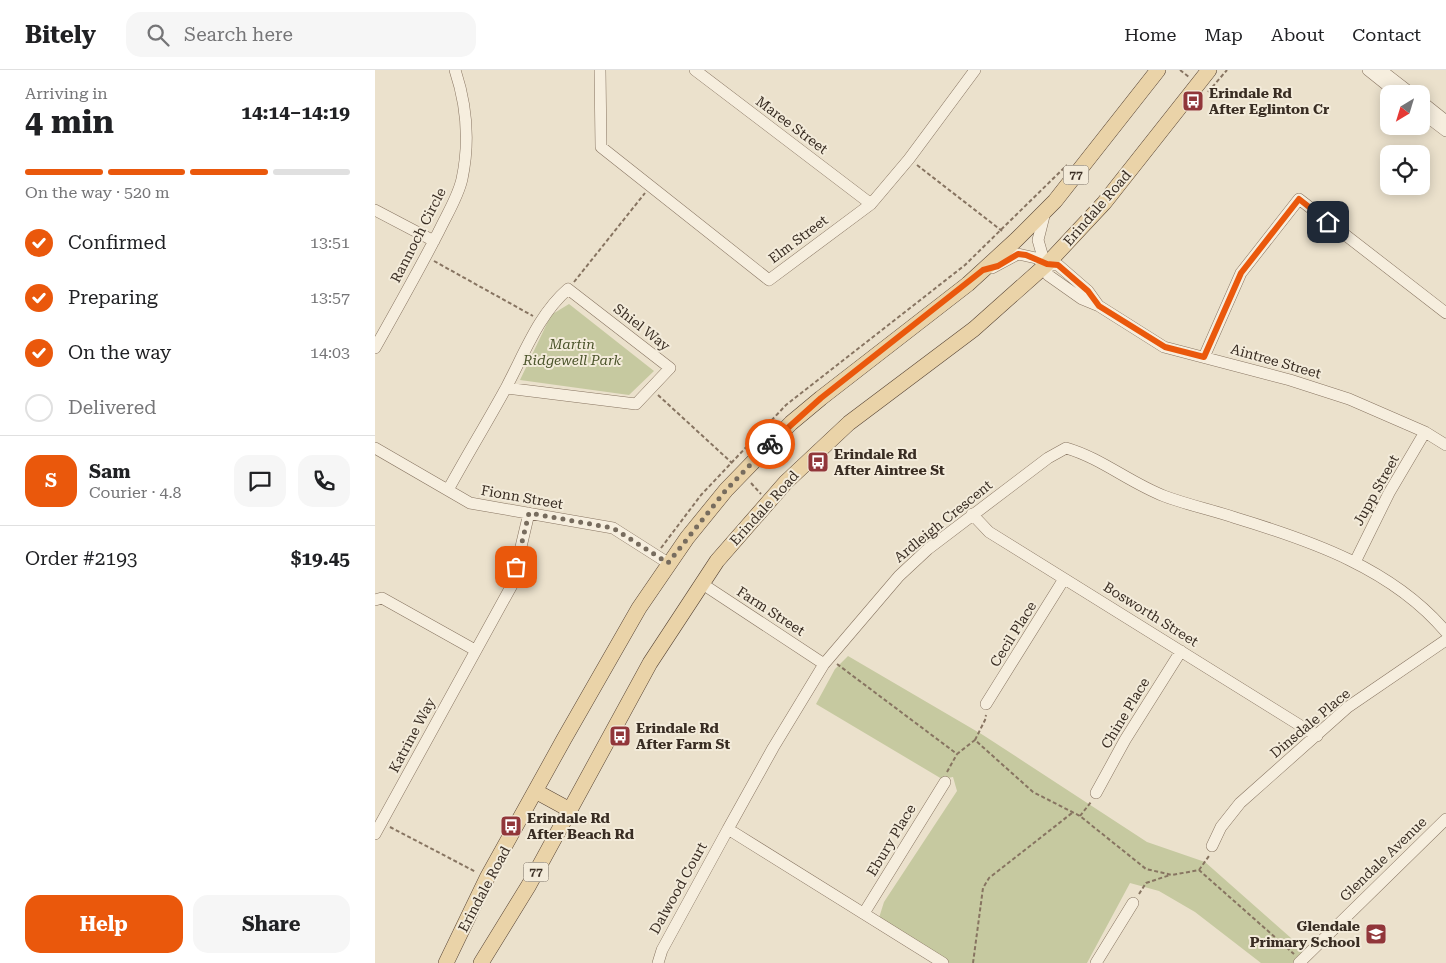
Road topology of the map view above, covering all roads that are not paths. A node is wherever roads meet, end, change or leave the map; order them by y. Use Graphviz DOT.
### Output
graph roads {
  1 [pos="455,70"];
  2 [pos="600,70"];
  3 [pos="695,70"];
  4 [pos="975,70"];
  5 [pos="1159,70"];
  6 [pos="1209,70"];
  7 [pos="1368,70"];
  8 [pos="1381,70"];
  9 [pos="1387,85"];
  10 [pos="1400,85"];
  11 [pos="1430,108"];
  12 [pos="1430,119"];
  13 [pos="1446,120"];
  14 [pos="1446,131"];
  15 [pos="871,204"];
  16 [pos="375,210"];
  17 [pos="1045,211"];
  18 [pos="434,241"];
  19 [pos="1047,264"];
  20 [pos="983,270"];
  21 [pos="1446,313"];
  22 [pos="375,348"];
  23 [pos="1204,357"];
  24 [pos="506,388"];
  25 [pos="1425,432"];
  26 [pos="1446,445"];
  27 [pos="375,448"];
  28 [pos="448,490"];
  29 [pos="529,513"];
  30 [pos="972,514"];
  31 [pos="662,559"];
  32 [pos="1355,562"];
  33 [pos="1064,579"];
  34 [pos="701,582"];
  35 [pos="375,600"];
  36 [pos="1446,632"];
  37 [pos="1446,640"];
  38 [pos="475,650"];
  39 [pos="1181,651"];
  40 [pos="826,661"];
  41 [pos="986,704"];
  42 [pos="1317,736"];
  43 [pos="945,782"];
  44 [pos="537,792"];
  45 [pos="1096,793"];
  46 [pos="570,810"];
  47 [pos="1446,819"];
  48 [pos="728,829"];
  49 [pos="375,834"];
  50 [pos="1212,846"];
  51 [pos="1133,903"];
  52 [pos="864,913"];
  53 [pos="499,932"];
  54 [pos="1300,961"];
  55 [pos="446,963"];
  56 [pos="481,963"];
  57 [pos="488,963"];
  58 [pos="658,963"];
  59 [pos="943,963"];
  60 [pos="1096,963"];
  1 -- 18 [label="street, Rannoch Circle"];
  2 -- 15 [label="street, Elm Street"];
  3 -- 15 [label="street, Maree Street"];
  4 -- 15 [label="street, Elm Street"];
  5 -- 17 [label="main road, Erindale Road / 77"];
  6 -- 19 [label="main road, Erindale Road / 77"];
  7 -- 9 [label="street"];
  8 -- 10 [label="street"];
  11 -- 13 [label="street"];
  12 -- 14 [label="street"];
  16 -- 18 [label="street"];
  17 -- 19 [label="street, Aintree Street"];
  17 -- 20 [label="main road, Erindale Road / 77"];
  18 -- 22 [label="street, Rannoch Circle"];
  19 -- 20 [label="street"];
  19 -- 23 [label="street, Aintree Street"];
  19 -- 34 [label="main road, Erindale Road / 77"];
  20 -- 31 [label="main road, Erindale Road / 77"];
  21 -- 23 [label="street"];
  23 -- 25 [label="street, Aintree Street"];
  24 -- 24 [label="street, Shiel Way"];
  24 -- 28 [label="street"];
  25 -- 26 [label="street, Aintree Street"];
  25 -- 32 [label="street, Jupp Street"];
  27 -- 28 [label="street, Fionn Street"];
  28 -- 29 [label="street, Fionn Street"];
  29 -- 31 [label="street, Fionn Street"];
  29 -- 38 [label="street, Katrine Way"];
  30 -- 32 [label="street, Ardleigh Crescent"];
  30 -- 33 [label="street, Bosworth Street"];
  30 -- 40 [label="street, Ardleigh Crescent"];
  31 -- 44 [label="main road, Erindale Road / 77"];
  32 -- 36 [label="street, Ardleigh Crescent"];
  33 -- 39 [label="street, Bosworth Street"];
  33 -- 41 [label="street, Cecil Place"];
  34 -- 40 [label="street, Farm Street"];
  34 -- 46 [label="main road, Erindale Road / 77"];
  35 -- 38 [label="street"];
  37 -- 42 [label="street, Dinsdale Place"];
  38 -- 49 [label="street, Katrine Way"];
  39 -- 42 [label="street, Bosworth Street"];
  39 -- 45 [label="street, Chine Place"];
  40 -- 48 [label="street, Ardleigh Crescent"];
  42 -- 50 [label="street, Dinsdale Place"];
  43 -- 52 [label="street, Ebury Place"];
  44 -- 46 [label="main road"];
  44 -- 55 [label="main road, Erindale Road / 77"];
  46 -- 53 [label="main road, Erindale Road / 77"];
  47 -- 54 [label="street, Glendale Avenue"];
  48 -- 52 [label="street"];
  48 -- 58 [label="street, Dalwood Court"];
  51 -- 60 [label="street"];
  52 -- 59 [label="street"];
  53 -- 56 [label="main road, Erindale Road / 77"];
  53 -- 57 [label="main road"];
}
